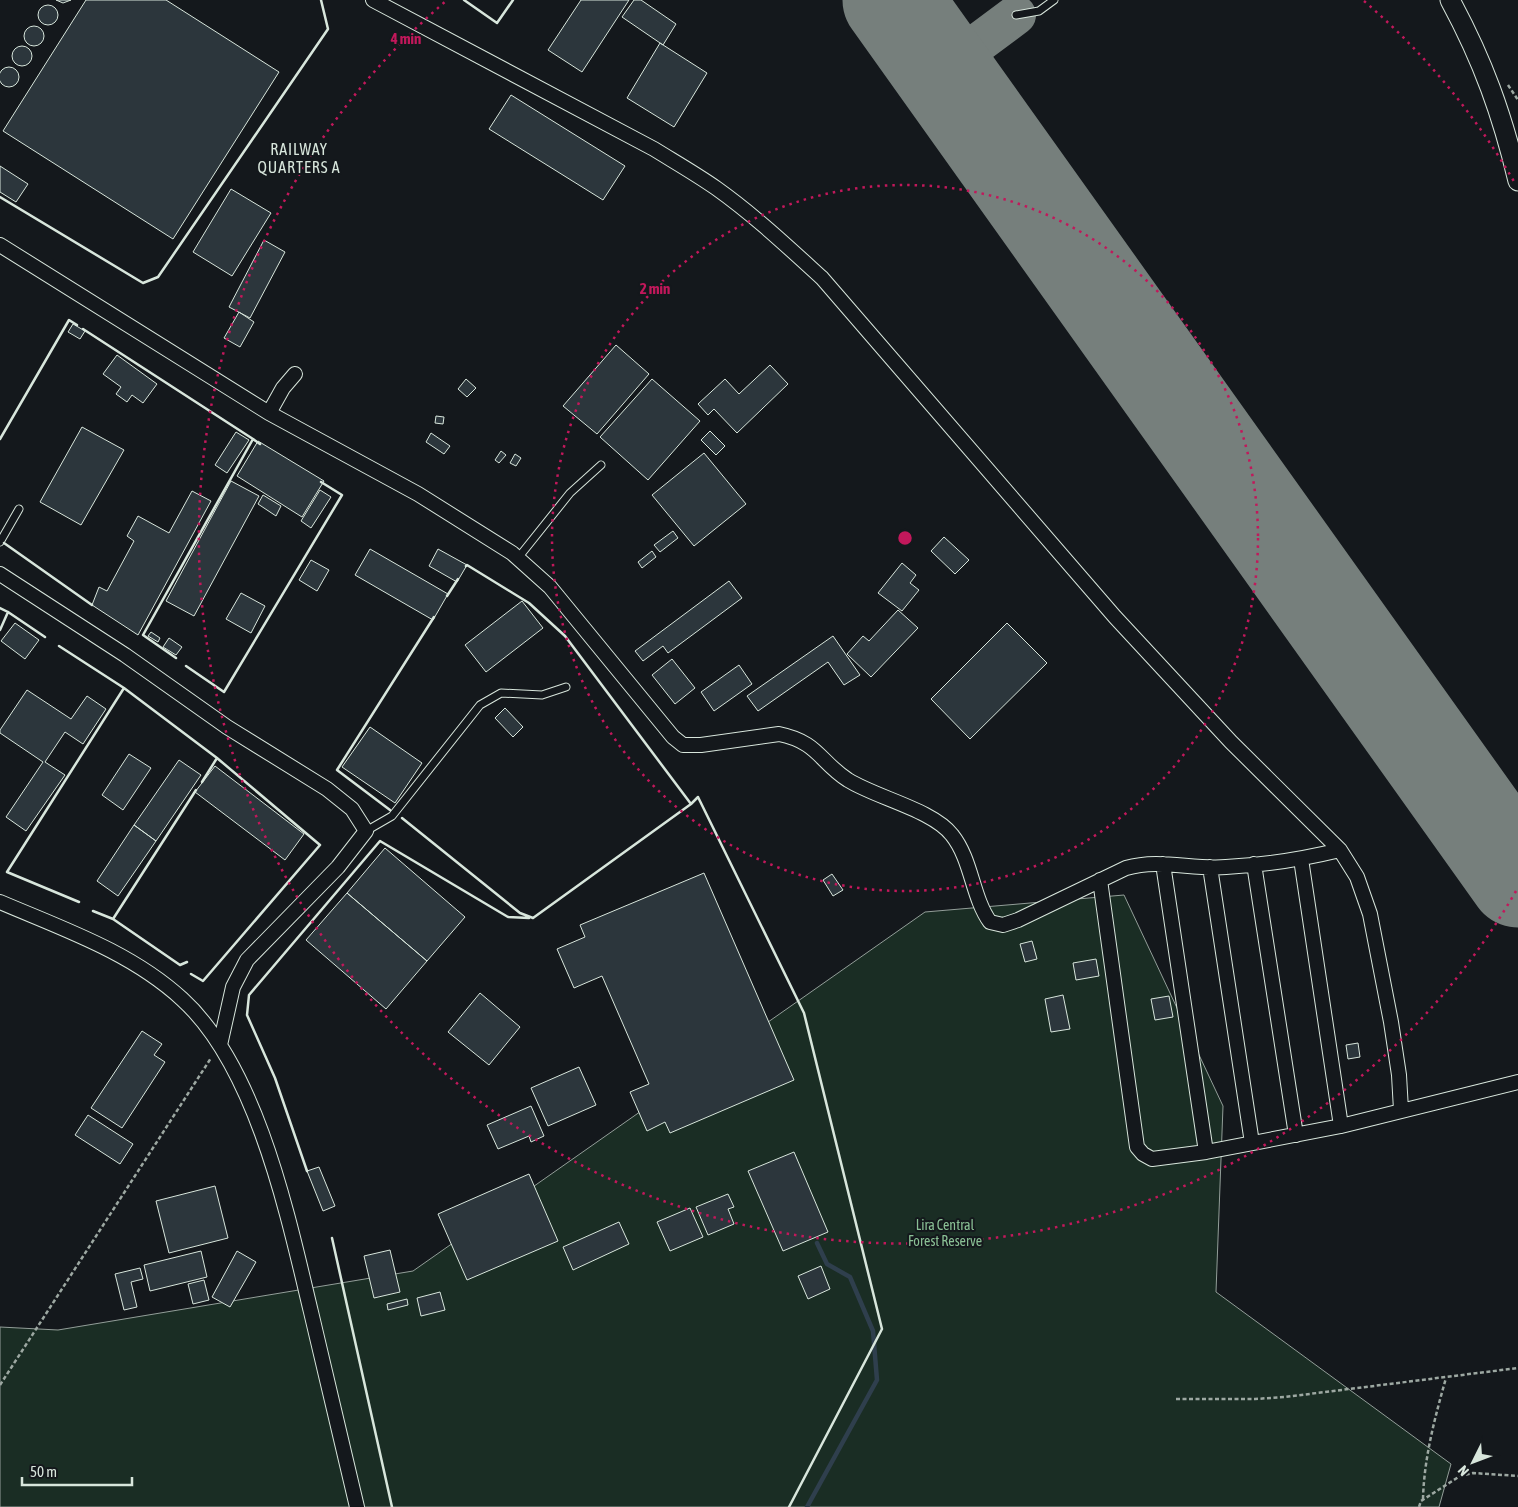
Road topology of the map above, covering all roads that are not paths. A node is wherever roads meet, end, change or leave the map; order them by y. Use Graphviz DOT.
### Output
graph roads {
  1 [pos="376,0"];
  2 [pos="1054,0"];
  3 [pos="1450,0"];
  4 [pos="1016,15"];
  5 [pos="1518,181"];
  6 [pos="0,245"];
  7 [pos="295,374"];
  8 [pos="269,413"];
  9 [pos="601,464"];
  10 [pos="19,510"];
  11 [pos="0,542"];
  12 [pos="518,558"];
  13 [pos="0,574"];
  14 [pos="566,687"];
  15 [pos="366,831"];
  16 [pos="1340,850"];
  17 [pos="1301,859"];
  18 [pos="1163,864"];
  19 [pos="1254,864"];
  20 [pos="1210,867"];
  21 [pos="1100,880"];
  22 [pos="0,902"];
  23 [pos="220,1045"];
  24 [pos="1518,1082"];
  25 [pos="1401,1110"];
  26 [pos="1341,1126"];
  27 [pos="1296,1135"];
  28 [pos="1252,1143"];
  29 [pos="1206,1152"];
  30 [pos="357,1507"];
  1 -- 16 [label="street"];
  2 -- 4 [label="lane"];
  3 -- 5 [label="main road"];
  6 -- 8 [label="street"];
  7 -- 8 [label="street"];
  8 -- 12 [label="street"];
  9 -- 12 [label="lane"];
  10 -- 11 [label="lane"];
  12 -- 21 [label="street"];
  13 -- 15 [label="street"];
  14 -- 15 [label="lane"];
  15 -- 23 [label="street"];
  16 -- 17 [label="street"];
  16 -- 25 [label="street"];
  17 -- 19 [label="street"];
  17 -- 26 [label="street"];
  18 -- 20 [label="street"];
  18 -- 21 [label="street"];
  18 -- 29 [label="street"];
  19 -- 20 [label="street"];
  19 -- 27 [label="street"];
  20 -- 28 [label="street"];
  21 -- 29 [label="street"];
  22 -- 23 [label="street"];
  23 -- 30 [label="street"];
  24 -- 25 [label="street"];
  25 -- 26 [label="street"];
  26 -- 27 [label="street"];
  27 -- 28 [label="street"];
  28 -- 29 [label="street"];
}
